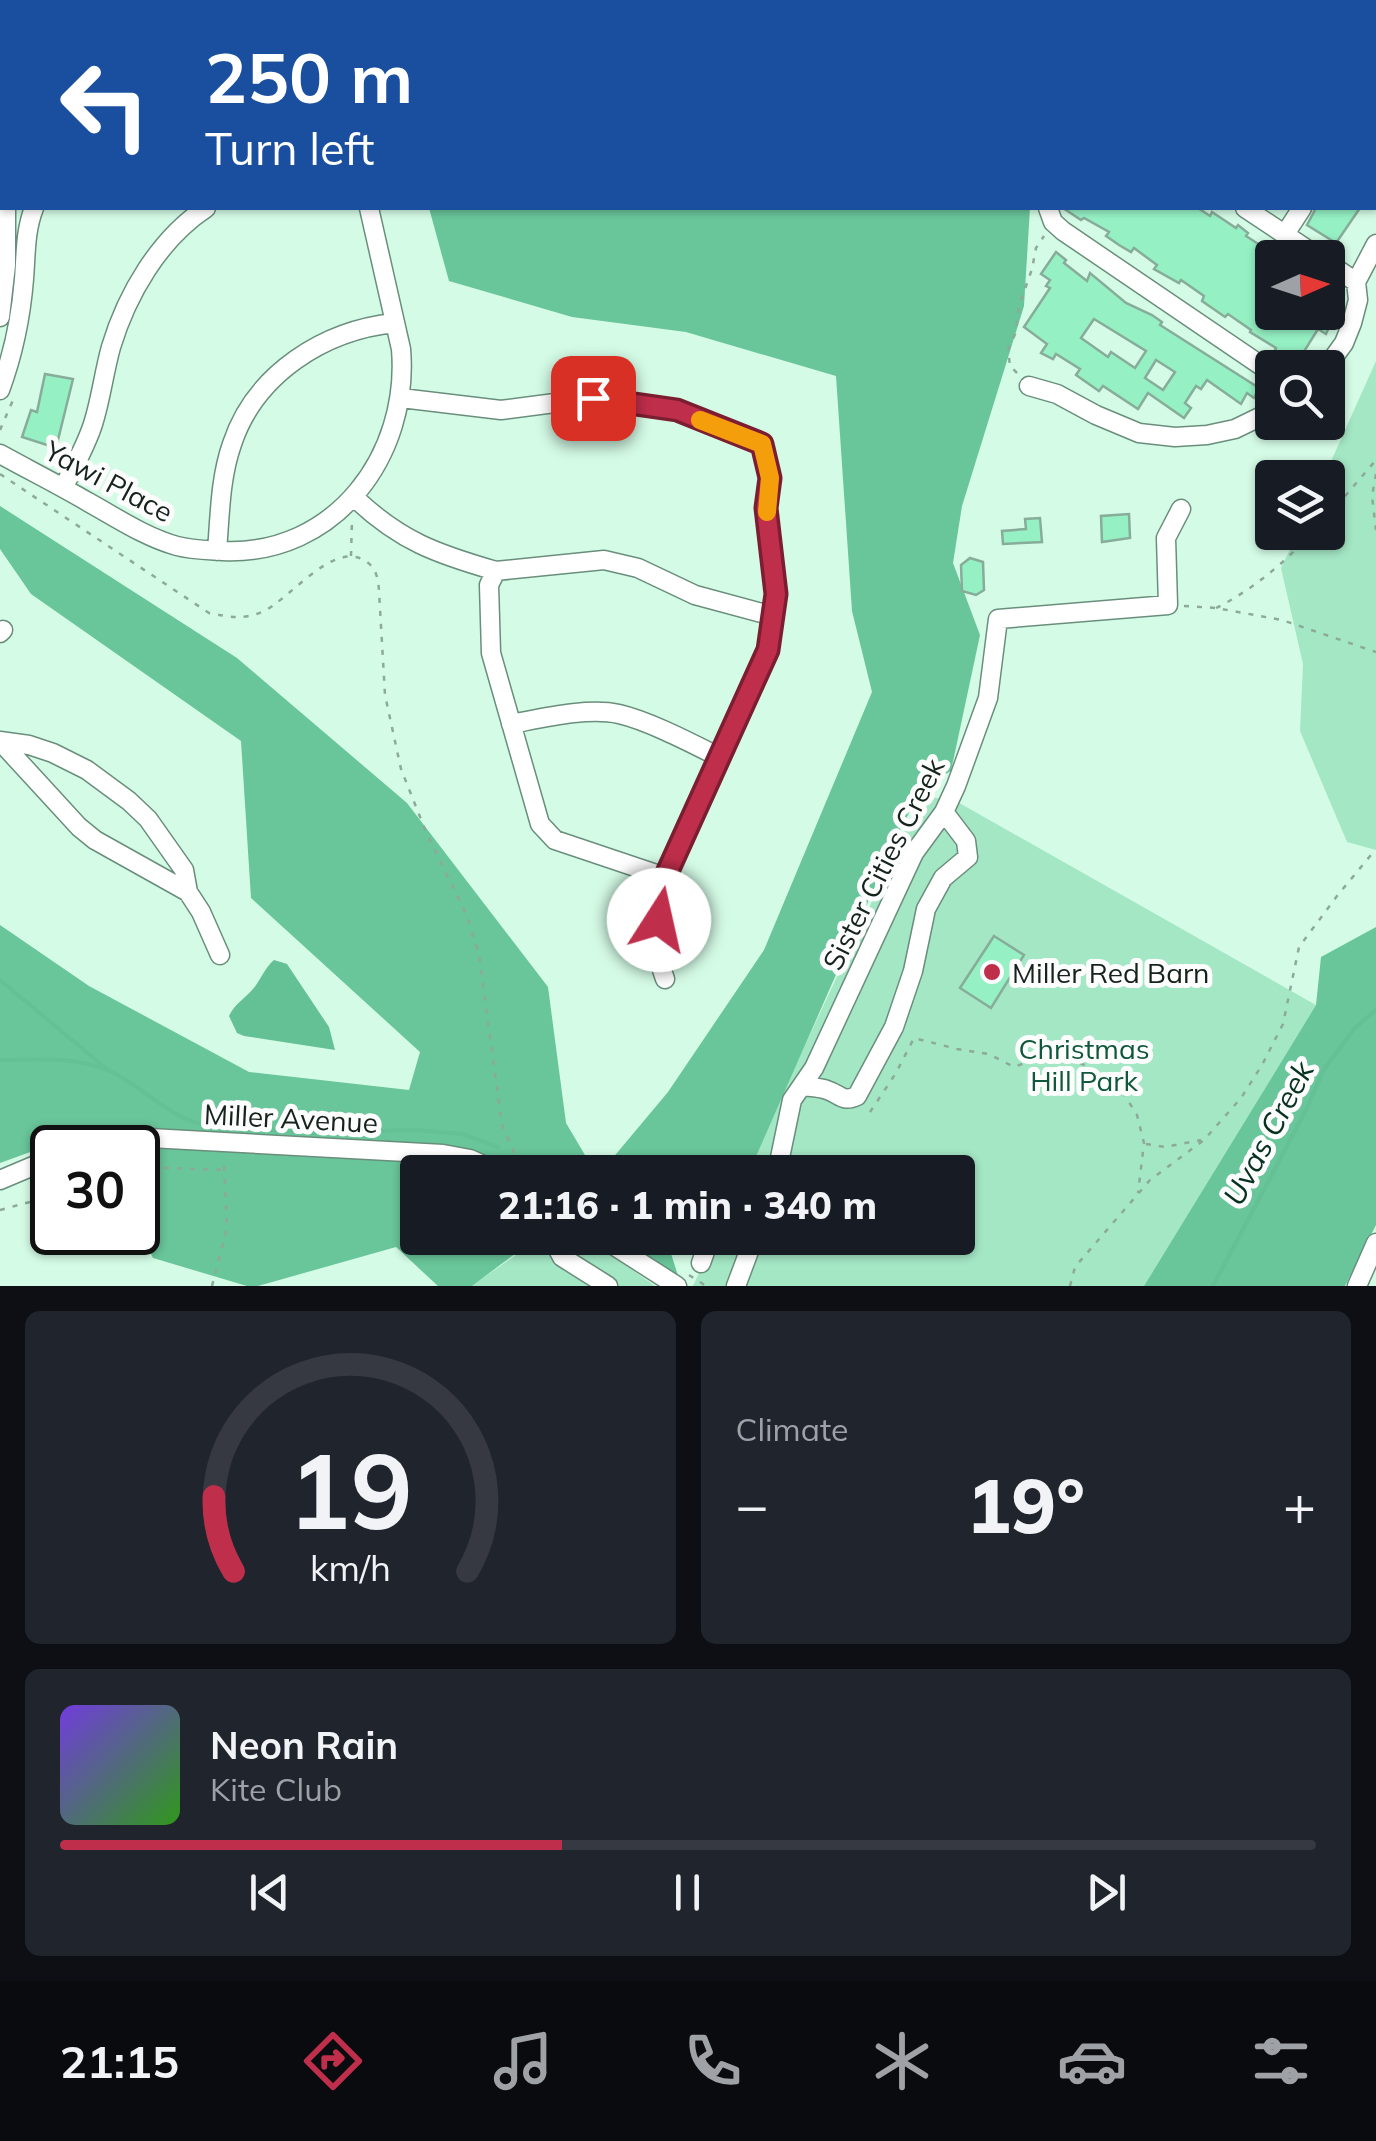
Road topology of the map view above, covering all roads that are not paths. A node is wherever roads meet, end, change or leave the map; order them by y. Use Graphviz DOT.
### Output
graph roads {
  1 [pos="6,210"];
  2 [pos="33,210"];
  3 [pos="204,210"];
  4 [pos="369,210"];
  5 [pos="1048,210"];
  6 [pos="1248,210"];
  7 [pos="1301,210"];
  8 [pos="1284,234"];
  9 [pos="1293,240"];
  10 [pos="1376,244"];
  11 [pos="1345,275"];
  12 [pos="1356,282"];
  13 [pos="0,318"];
  14 [pos="395,323"];
  15 [pos="1339,350"];
  16 [pos="1255,362"];
  17 [pos="1029,386"];
  18 [pos="0,390"];
  19 [pos="401,398"];
  20 [pos="1255,419"];
  21 [pos="0,454"];
  22 [pos="64,488"];
  23 [pos="355,498"];
  24 [pos="1181,509"];
  25 [pos="217,550"];
  26 [pos="496,570"];
  27 [pos="773,616"];
  28 [pos="512,724"];
  29 [pos="719,757"];
  30 [pos="944,812"];
  31 [pos="163,838"];
  32 [pos="141,864"];
  33 [pos="665,877"];
  34 [pos="188,892"];
  35 [pos="220,955"];
  36 [pos="665,979"];
  37 [pos="802,1086"];
  38 [pos="160,1139"];
  39 [pos="448,1155"];
  40 [pos="781,1155"];
  41 [pos="30,1167"];
  42 [pos="0,1180"];
  43 [pos="1376,1243"];
  44 [pos="561,1255"];
  45 [pos="628,1255"];
  46 [pos="704,1255"];
  47 [pos="748,1255"];
  48 [pos="701,1263"];
  49 [pos="608,1286"];
  50 [pos="676,1286"];
  51 [pos="736,1286"];
  52 [pos="1358,1286"];
  1 -- 13 [label="street"];
  2 -- 18 [label="street"];
  3 -- 22 [label="street"];
  4 -- 14 [label="street, Yawi Place"];
  5 -- 16 [label="street"];
  6 -- 8 [label="street"];
  7 -- 8 [label="street"];
  8 -- 9 [label="street"];
  10 -- 12 [label="street"];
  11 -- 12 [label="street"];
  12 -- 15 [label="street"];
  14 -- 19 [label="street, Yawi Place"];
  14 -- 25 [label="street"];
  17 -- 20 [label="street"];
  19 -- 23 [label="street, Yawi Place"];
  19 -- 27 [label="street"];
  21 -- 22 [label="street, Yawi Place"];
  22 -- 25 [label="street, Yawi Place"];
  23 -- 25 [label="street, Yawi Place"];
  23 -- 26 [label="street"];
  24 -- 30 [label="street, Sister Cities Creek"];
  26 -- 27 [label="street"];
  26 -- 28 [label="street"];
  27 -- 29 [label="street"];
  28 -- 29 [label="street"];
  28 -- 33 [label="street"];
  29 -- 33 [label="street"];
  30 -- 37 [label="street, Sister Cities Creek"];
  30 -- 37 [label="street"];
  31 -- 32 [label="street"];
  31 -- 32 [label="street"];
  31 -- 34 [label="street"];
  32 -- 34 [label="street"];
  33 -- 36 [label="street"];
  34 -- 35 [label="street"];
  37 -- 40 [label="street, Sister Cities Creek"];
  38 -- 39 [label="street, Miller Avenue"];
  41 -- 42 [label="street"];
  43 -- 52 [label="street"];
  44 -- 49 [label="street"];
  45 -- 50 [label="street"];
  46 -- 48 [label="street"];
  47 -- 51 [label="street"];
}
